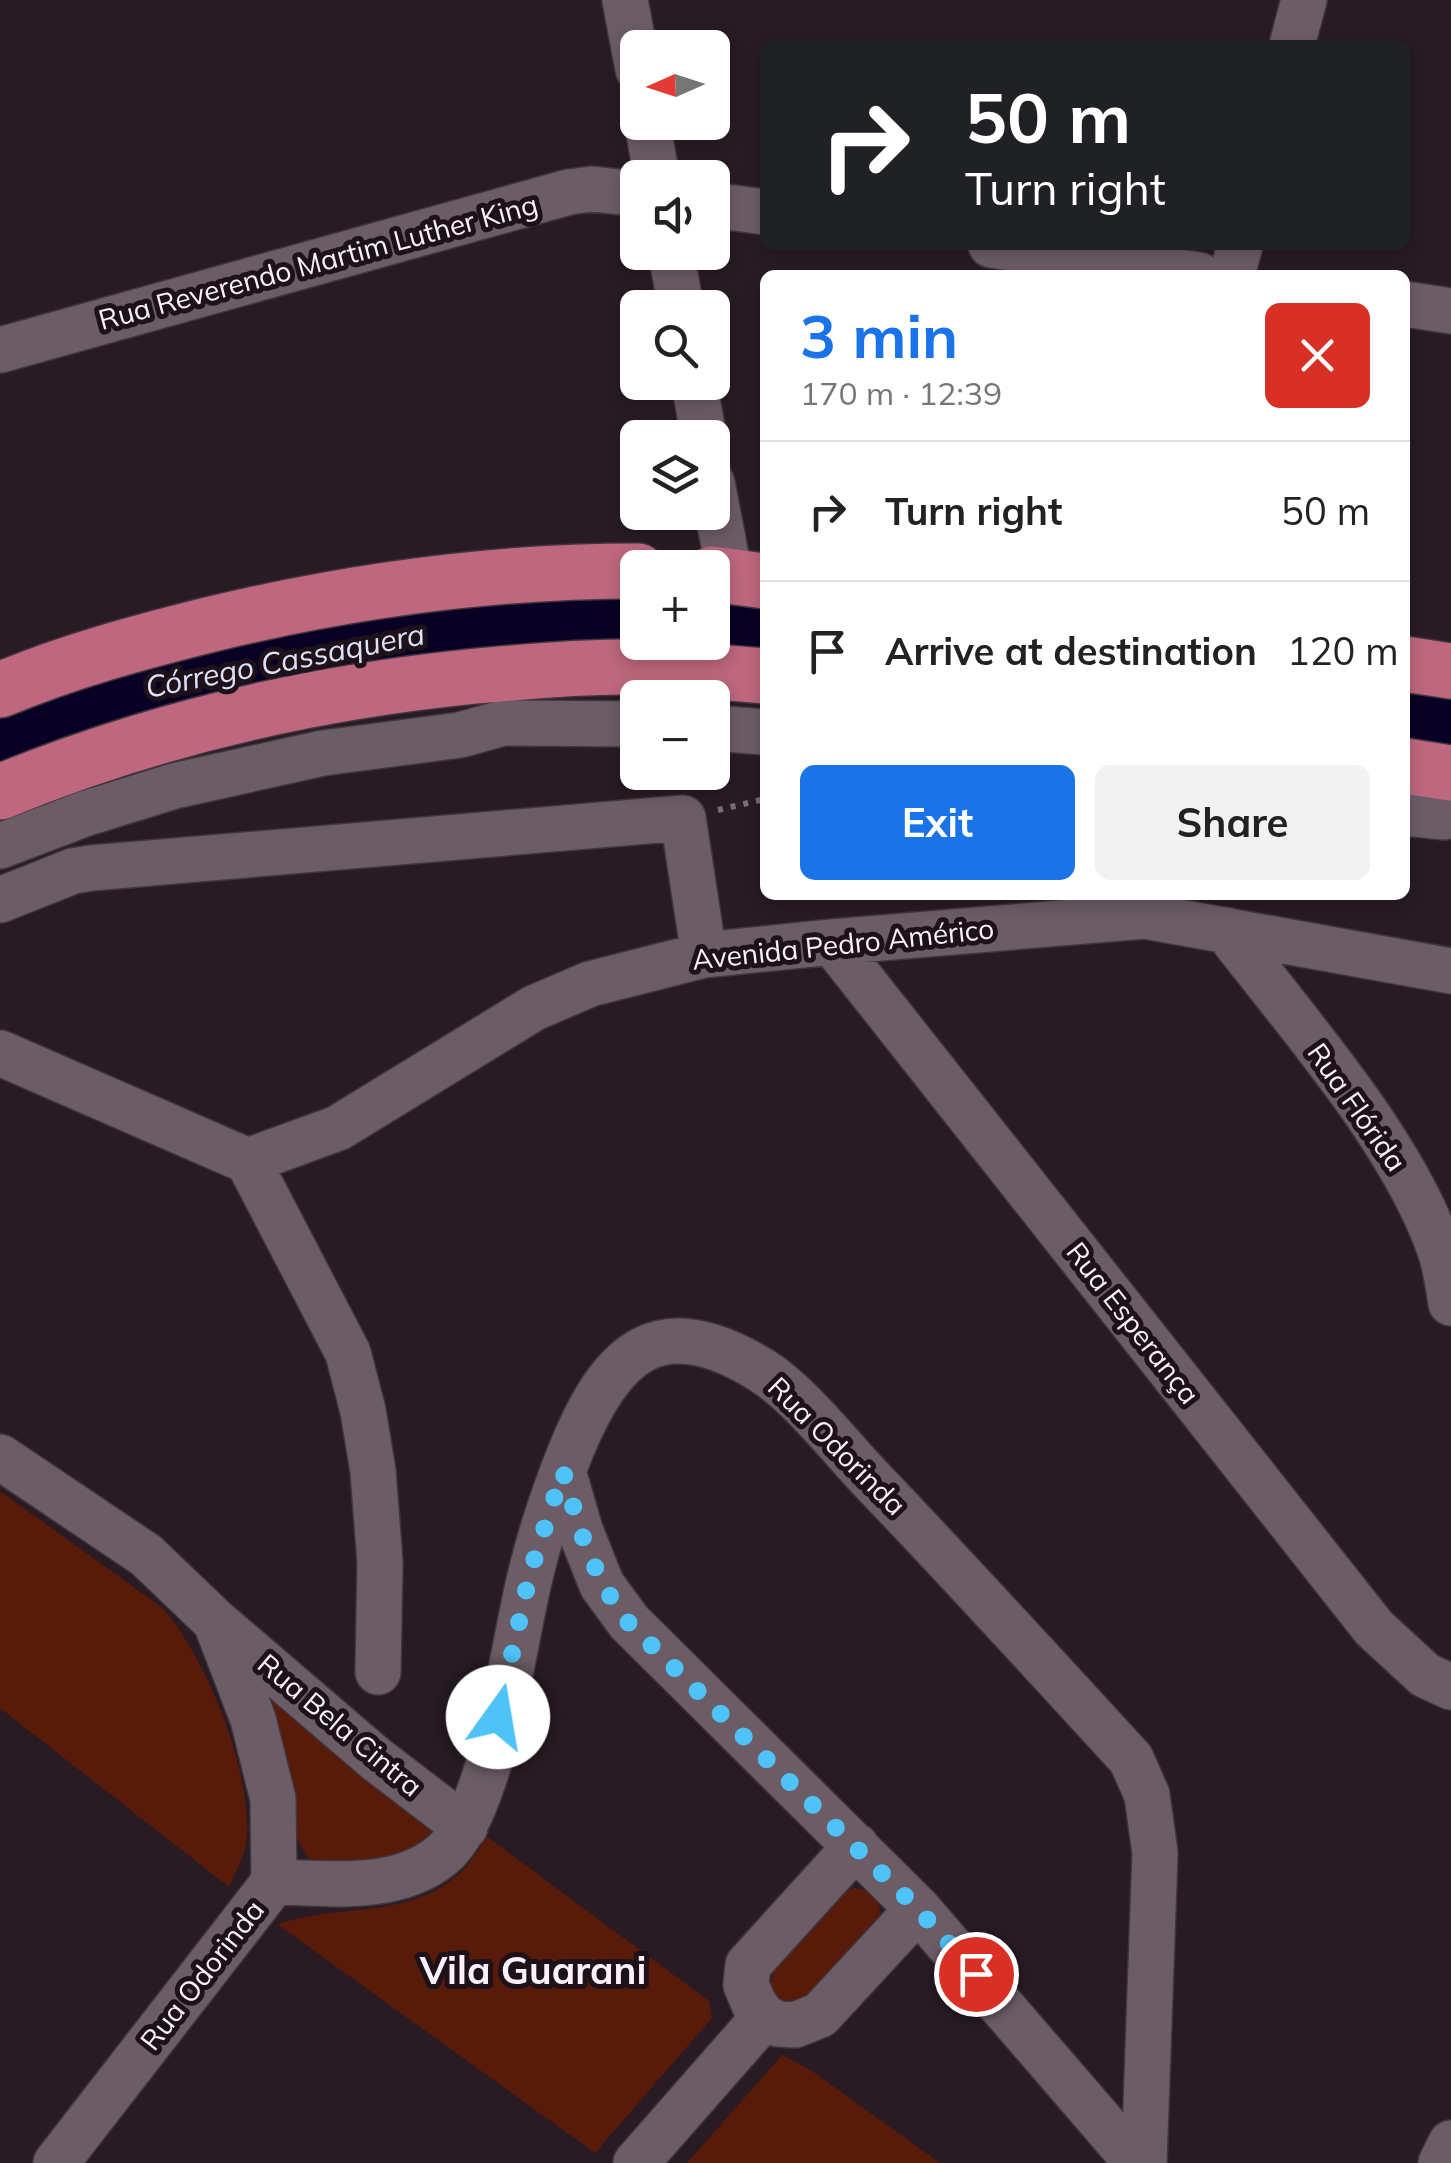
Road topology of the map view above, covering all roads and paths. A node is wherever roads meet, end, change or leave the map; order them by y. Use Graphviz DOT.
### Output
graph roads {
  1 [pos="625,0"];
  2 [pos="1304,0"];
  3 [pos="631,30"];
  4 [pos="1293,40"];
  5 [pos="620,192"];
  6 [pos="730,207"];
  7 [pos="760,211"];
  8 [pos="1026,250"];
  9 [pos="1164,270"];
  10 [pos="1410,305"];
  11 [pos="1451,311"];
  12 [pos="0,350"];
  13 [pos="724,530"];
  14 [pos="620,571"];
  15 [pos="736,577"];
  16 [pos="1410,665"];
  17 [pos="1451,671"];
  18 [pos="760,676"];
  19 [pos="0,690"];
  20 [pos="620,724"];
  21 [pos="730,729"];
  22 [pos="760,732"];
  23 [pos="1410,767"];
  24 [pos="1451,773"];
  25 [pos="1451,784"];
  26 [pos="0,792"];
  27 [pos="1410,814"];
  28 [pos="0,846"];
  29 [pos="0,900"];
  30 [pos="1226,930"];
  31 [pos="832,942"];
  32 [pos="704,956"];
  33 [pos="1451,971"];
  34 [pos="0,1053"];
  35 [pos="248,1162"];
  36 [pos="1451,1304"];
  37 [pos="0,1457"];
  38 [pos="563,1471"];
  39 [pos="216,1621"];
  40 [pos="378,1672"];
  41 [pos="1451,1687"];
  42 [pos="465,1828"];
  43 [pos="856,1846"];
  44 [pos="274,1882"];
  45 [pos="918,1909"];
  46 [pos="764,2017"];
  47 [pos="1451,2143"];
  48 [pos="56,2163"];
  49 [pos="636,2163"];
  50 [pos="1141,2163"];
  51 [pos="1440,2163"];
  1 -- 3 [label="street"];
  2 -- 4 [label="street"];
  5 -- 12 [label="street, Rua Reverendo Martim Luther King"];
  6 -- 7 [label="street"];
  8 -- 9 [label="street"];
  10 -- 11 [label="street"];
  13 -- 15 [label="street"];
  14 -- 19 [label="main road"];
  16 -- 17 [label="main road"];
  18 -- 26 [label="main road"];
  20 -- 28 [label="street"];
  21 -- 22 [label="street"];
  23 -- 24 [label="main road"];
  25 -- 27 [label="street"];
  29 -- 32 [label="street"];
  30 -- 31 [label="street, Avenida Pedro Américo"];
  30 -- 33 [label="street, Avenida Pedro Américo"];
  30 -- 36 [label="street, Rua Flórida"];
  31 -- 32 [label="street, Avenida Pedro Américo"];
  31 -- 41 [label="street, Rua Esperança"];
  32 -- 35 [label="street, Avenida Pedro Américo"];
  34 -- 35 [label="street"];
  35 -- 40 [label="street"];
  37 -- 39 [label="street, Rua Bela Cintra"];
  38 -- 42 [label="street, Rua Odorinda"];
  38 -- 43 [label="street"];
  38 -- 50 [label="street, Rua Odorinda"];
  39 -- 42 [label="street, Rua Bela Cintra"];
  39 -- 44 [label="street, Rua Bela Cintra"];
  42 -- 44 [label="street, Rua Odorinda"];
  43 -- 45 [label="street"];
  43 -- 46 [label="street"];
  44 -- 48 [label="street, Rua Odorinda"];
  45 -- 46 [label="street"];
  45 -- 50 [label="street"];
  46 -- 49 [label="street"];
  47 -- 51 [label="street"];
}
